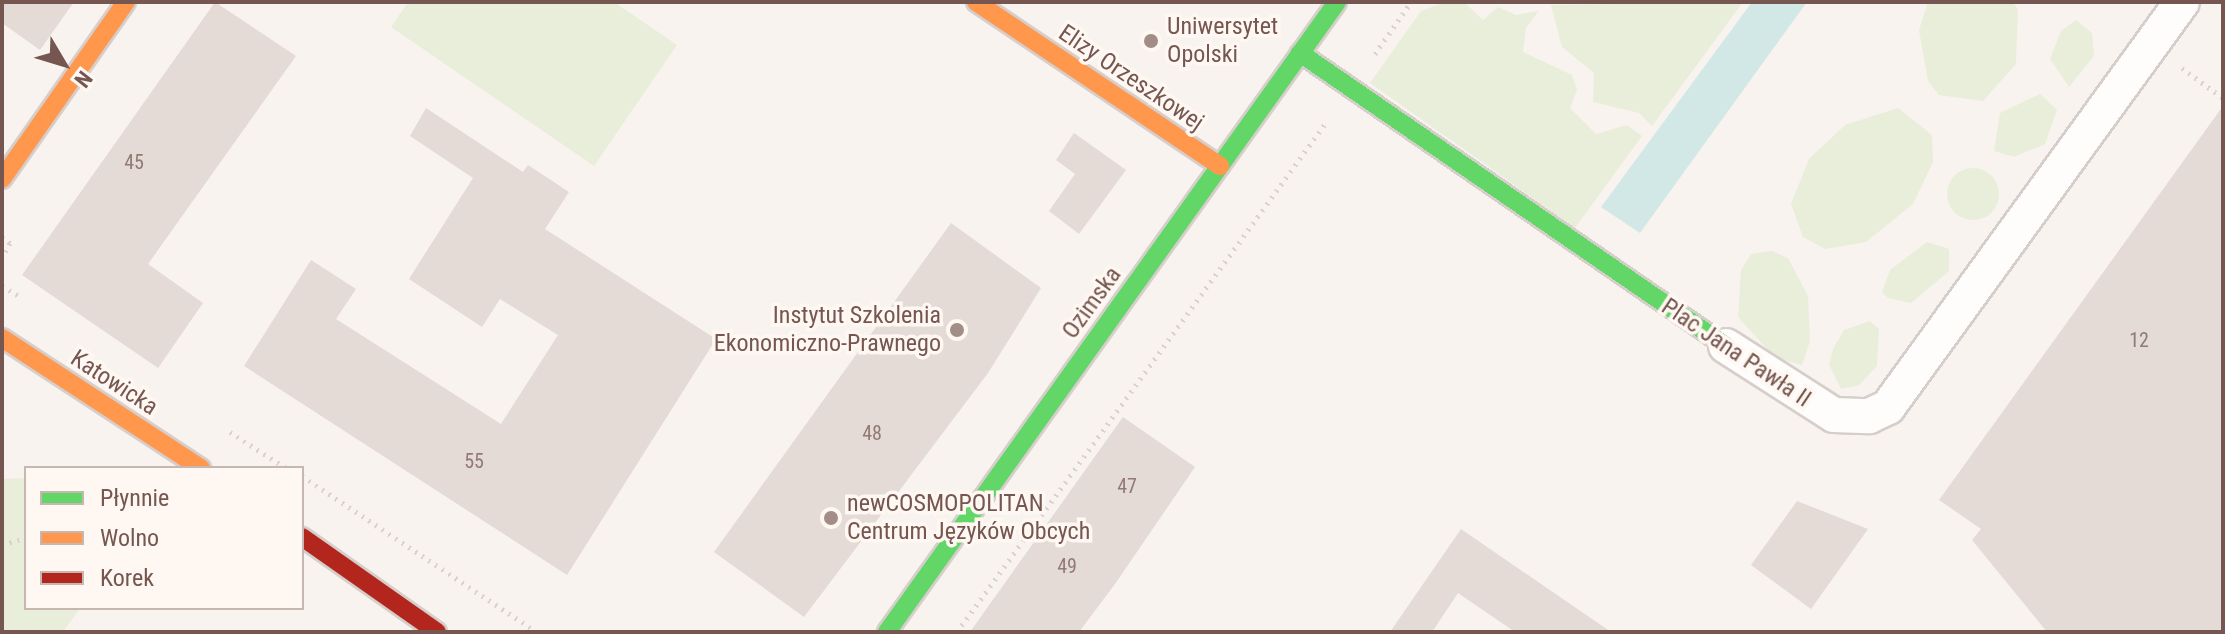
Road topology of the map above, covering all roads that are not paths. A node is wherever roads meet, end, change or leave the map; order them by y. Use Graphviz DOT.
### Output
graph roads {
  1 [pos="126,2"];
  2 [pos="976,2"];
  3 [pos="1337,2"];
  4 [pos="2182,2"];
  5 [pos="1300,53"];
  6 [pos="1220,166"];
  7 [pos="2,179"];
  8 [pos="2,338"];
  9 [pos="1726,346"];
  10 [pos="198,466"];
  11 [pos="304,538"];
  12 [pos="437,632"];
  13 [pos="887,632"];
  1 -- 7 [label="street"];
  2 -- 6 [label="street, Elizy Orzeszkowej"];
  3 -- 5 [label="street, Ozimska"];
  4 -- 9 [label="street, Plac Jana Pawła II"];
  5 -- 6 [label="street, Ozimska"];
  5 -- 9 [label="street, Plac Jana Pawła II"];
  6 -- 13 [label="street, Ozimska"];
  8 -- 10 [label="street, Katowicka"];
  11 -- 12 [label="street"];
}
